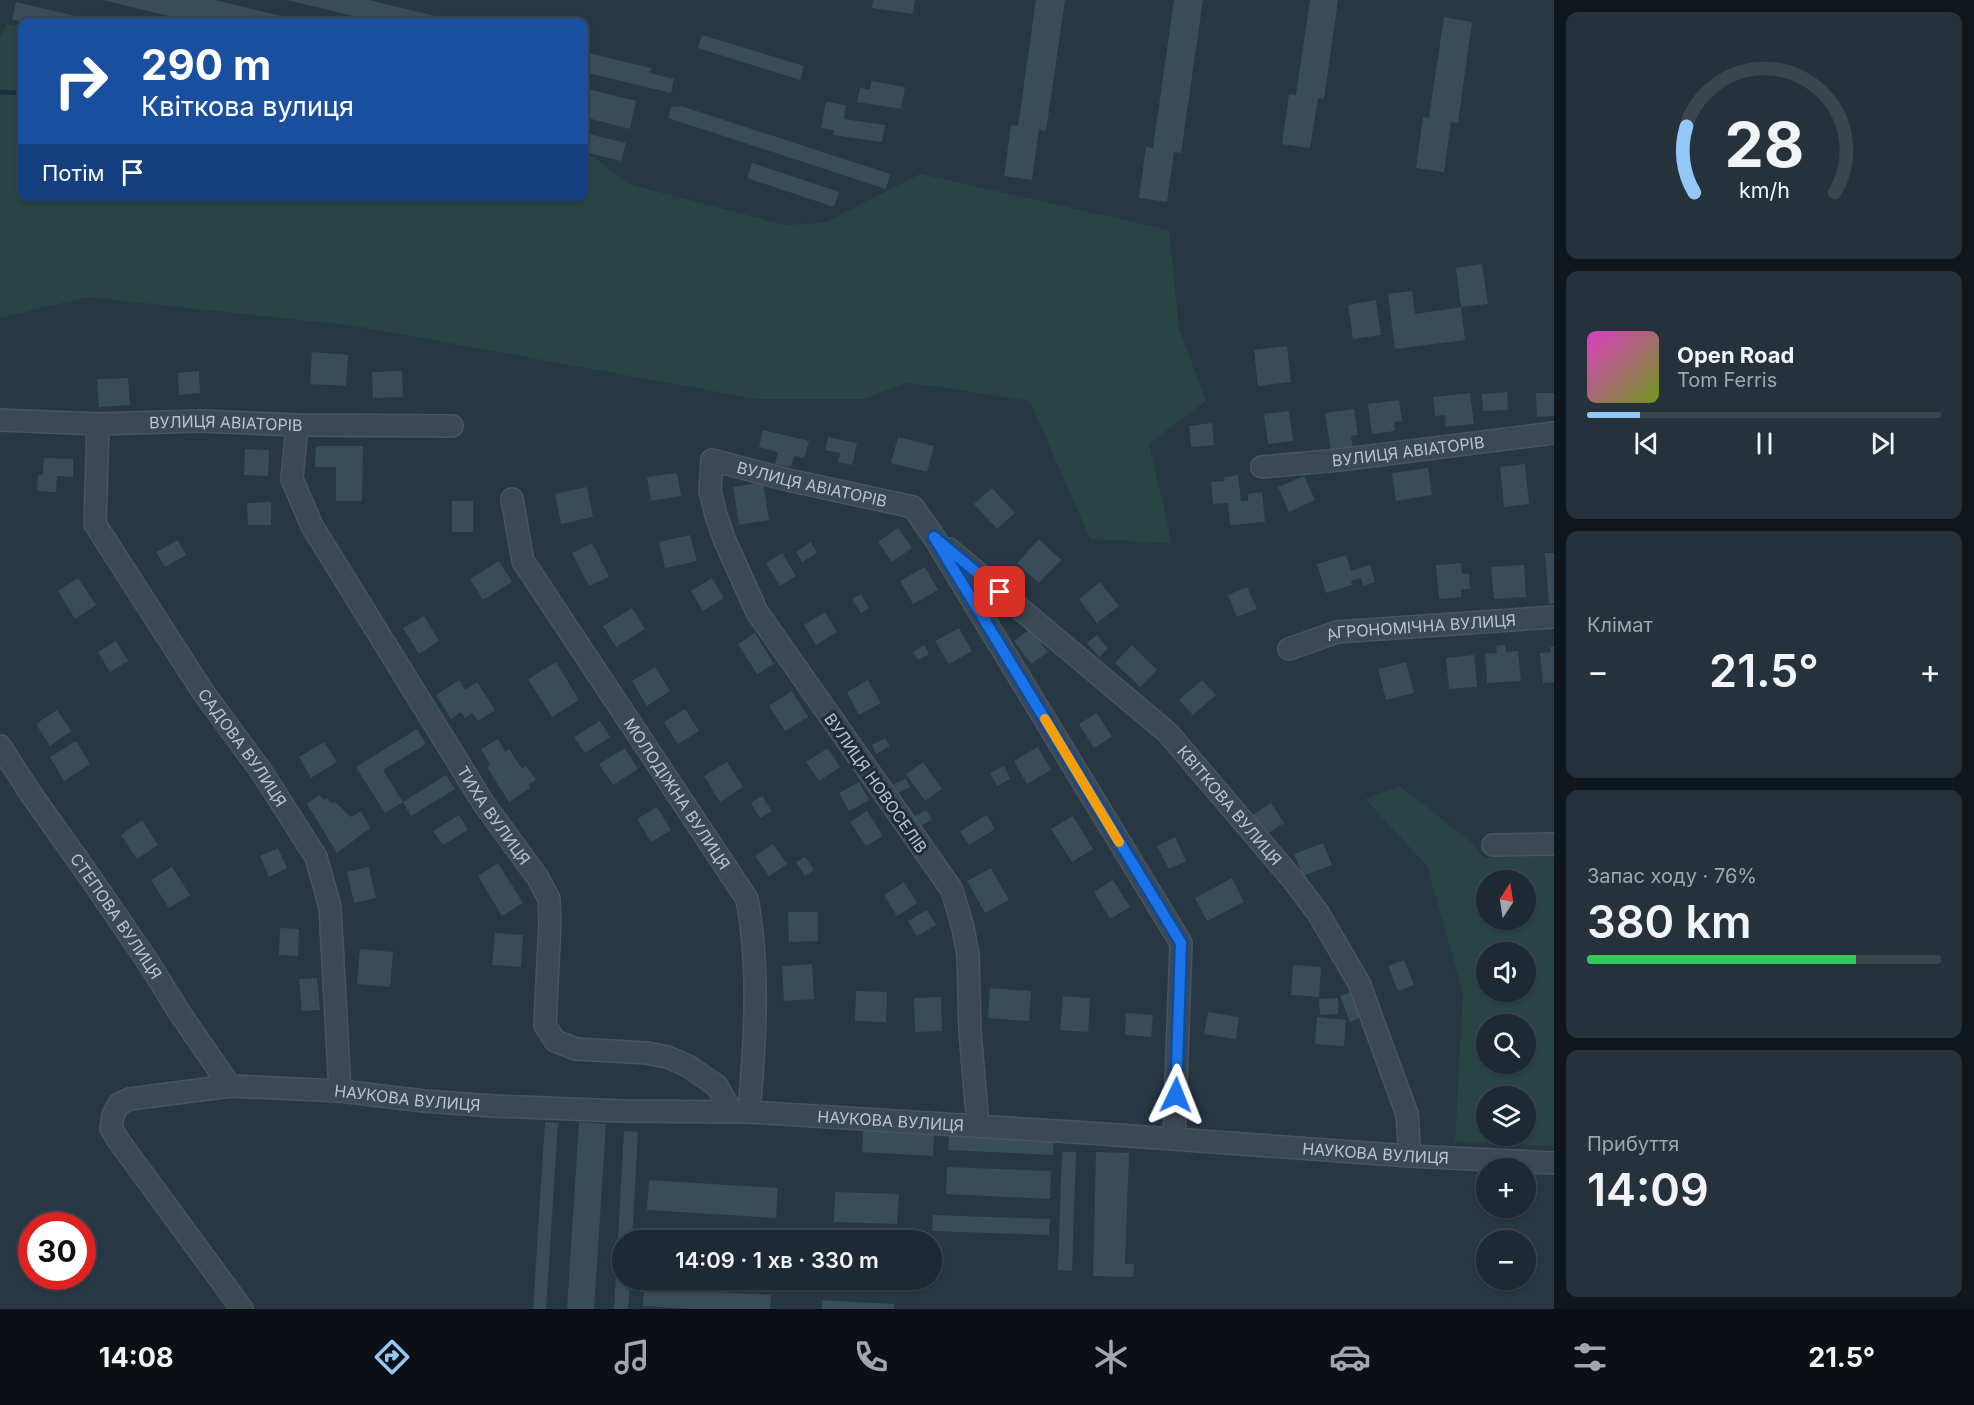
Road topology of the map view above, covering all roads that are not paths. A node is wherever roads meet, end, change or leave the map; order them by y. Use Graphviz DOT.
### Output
graph roads {
  1 [pos="0,420"];
  2 [pos="98,424"];
  3 [pos="297,425"];
  4 [pos="452,426"];
  5 [pos="1554,433"];
  6 [pos="712,460"];
  7 [pos="1262,467"];
  8 [pos="513,499"];
  9 [pos="934,537"];
  10 [pos="1554,617"];
  11 [pos="1289,649"];
  12 [pos="0,746"];
  13 [pos="1554,844"];
  14 [pos="1493,845"];
  15 [pos="230,1086"];
  16 [pos="340,1090"];
  17 [pos="740,1112"];
  18 [pos="978,1126"];
  19 [pos="1174,1139"];
  20 [pos="1410,1155"];
  21 [pos="1554,1163"];
  22 [pos="242,1309"];
  1 -- 2 [label="street, ВУЛИЦЯ АВІАТОРІВ"];
  2 -- 3 [label="street, ВУЛИЦЯ АВІАТОРІВ"];
  2 -- 16 [label="street, САДОВА ВУЛИЦЯ"];
  3 -- 4 [label="street, ВУЛИЦЯ АВІАТОРІВ"];
  3 -- 17 [label="street, ТИХА ВУЛИЦЯ"];
  5 -- 7 [label="street, ВУЛИЦЯ АВІАТОРІВ"];
  6 -- 9 [label="street, ВУЛИЦЯ АВІАТОРІВ"];
  6 -- 18 [label="street, ВУЛИЦЯ НОВОСЕЛІВ"];
  8 -- 17 [label="street, МОЛОДІЖНА ВУЛИЦЯ"];
  9 -- 19 [label="street"];
  9 -- 20 [label="street, КВІТКОВА ВУЛИЦЯ"];
  10 -- 11 [label="street, АГРОНОМІЧНА ВУЛИЦЯ"];
  12 -- 15 [label="street, СТЕПОВА ВУЛИЦЯ"];
  13 -- 14 [label="street"];
  15 -- 16 [label="street, НАУКОВА ВУЛИЦЯ"];
  15 -- 22 [label="street, НАУКОВА ВУЛИЦЯ"];
  16 -- 17 [label="street, НАУКОВА ВУЛИЦЯ"];
  17 -- 18 [label="street, НАУКОВА ВУЛИЦЯ"];
  18 -- 19 [label="street, НАУКОВА ВУЛИЦЯ"];
  19 -- 20 [label="street, НАУКОВА ВУЛИЦЯ"];
  20 -- 21 [label="street, НАУКОВА ВУЛИЦЯ"];
}
